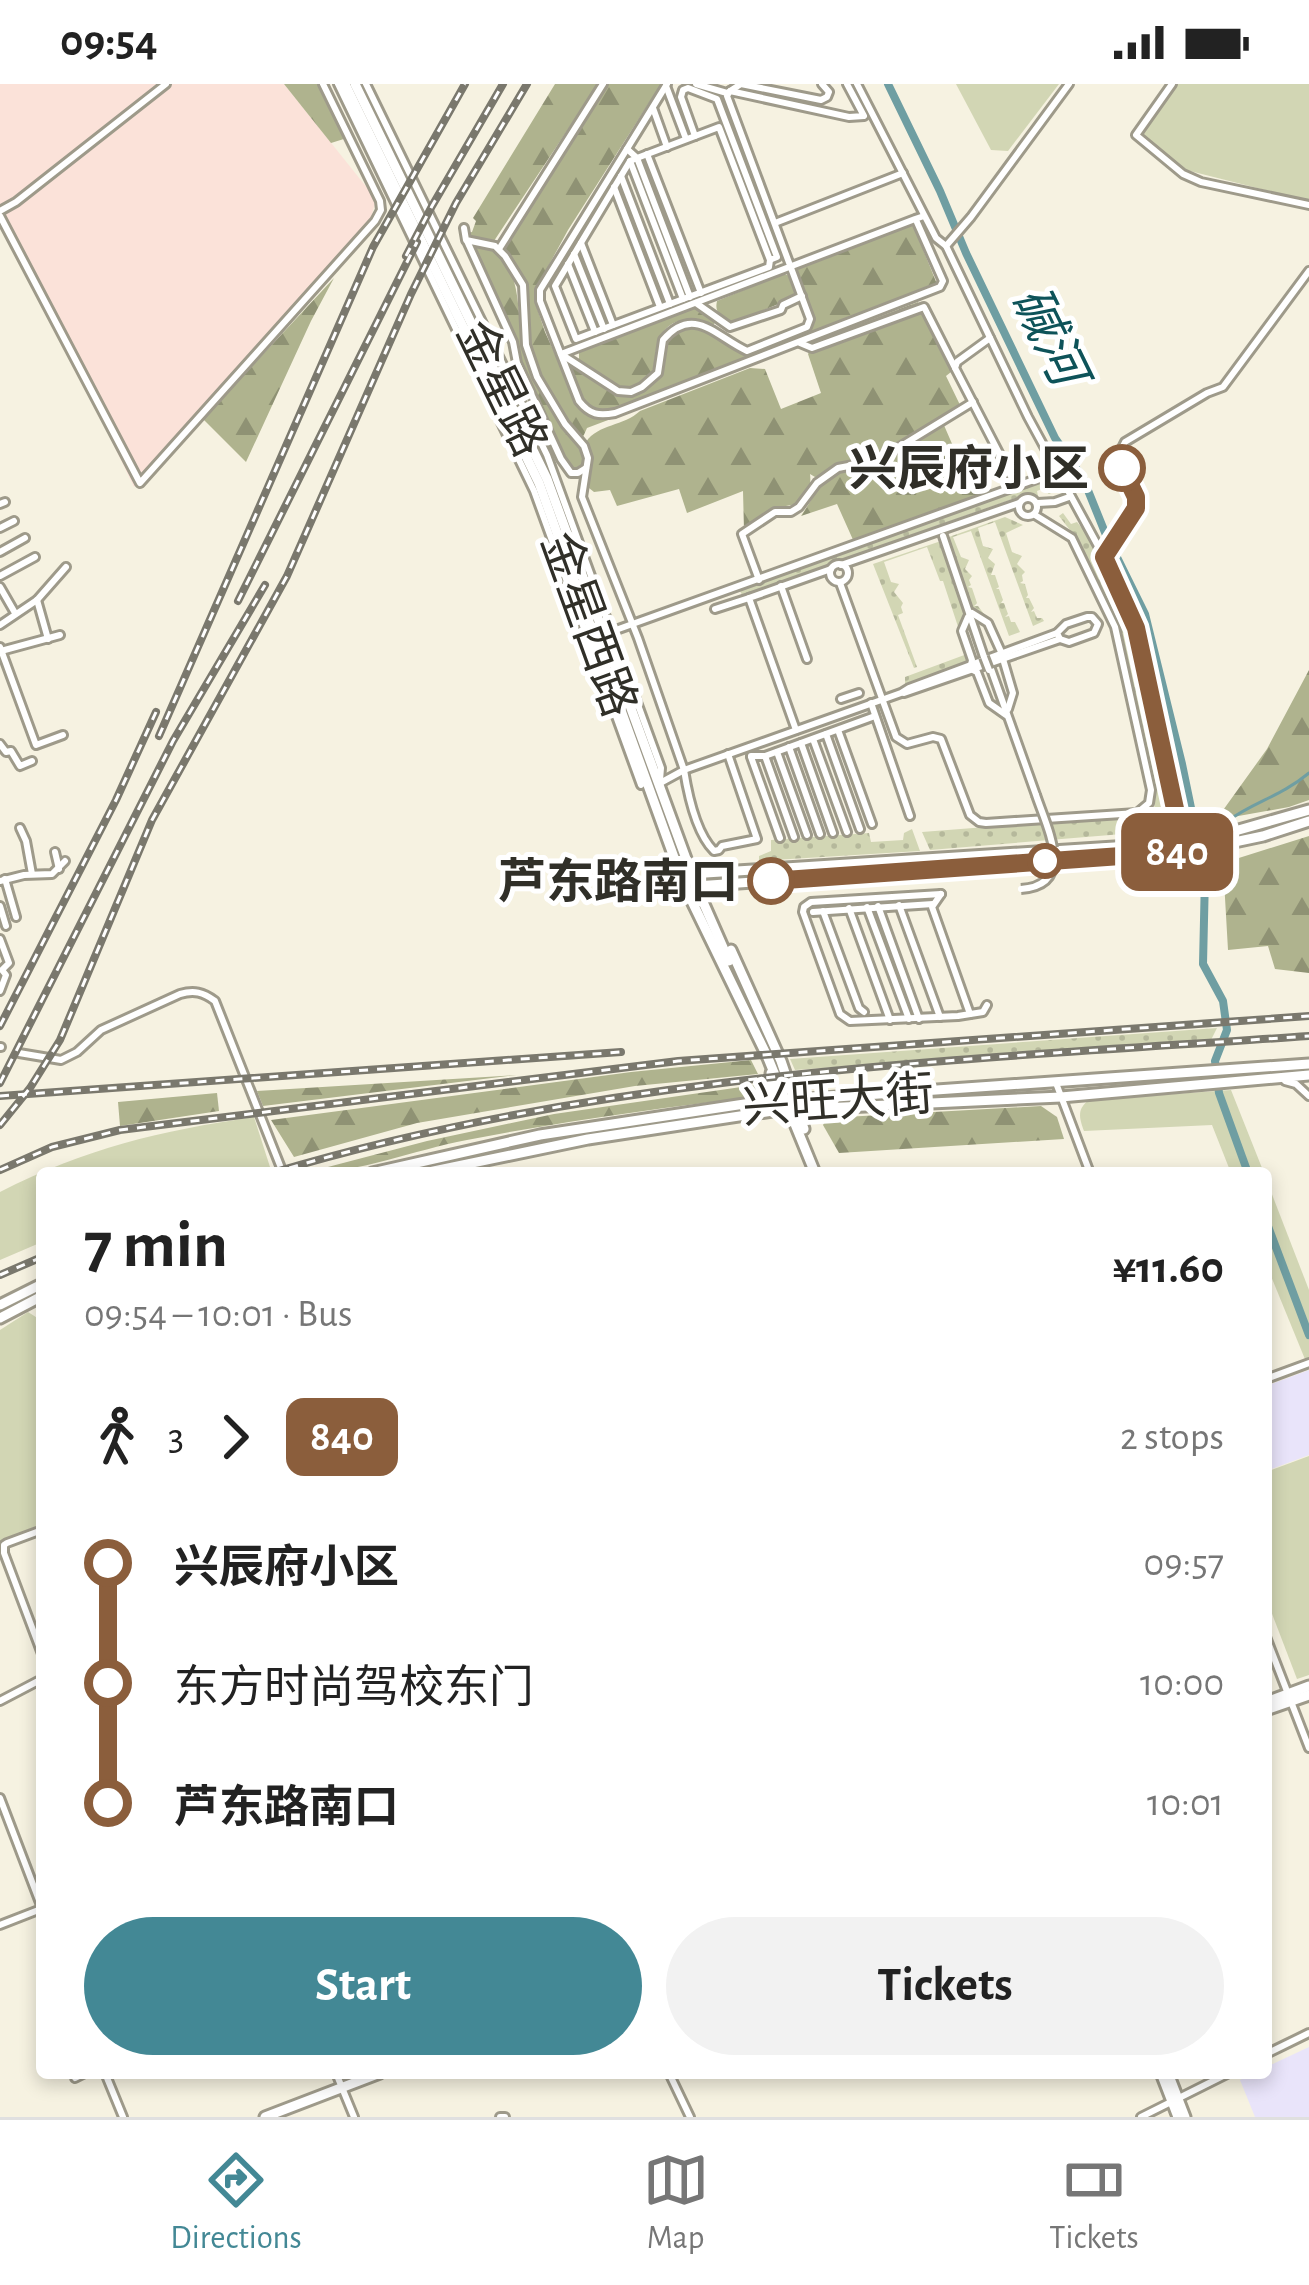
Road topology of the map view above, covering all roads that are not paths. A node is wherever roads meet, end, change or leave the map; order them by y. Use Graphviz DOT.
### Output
graph roads {
  1 [pos="166,84"];
  2 [pos="323,84"];
  3 [pos="342,84"];
  4 [pos="355,84"];
  5 [pos="366,84"];
  6 [pos="603,84"];
  7 [pos="696,84"];
  8 [pos="822,84"];
  9 [pos="847,84"];
  10 [pos="857,84"];
  11 [pos="1069,84"];
  12 [pos="1172,84"];
  13 [pos="667,85"];
  14 [pos="730,92"];
  15 [pos="652,108"];
  16 [pos="690,138"];
  17 [pos="668,147"];
  18 [pos="627,149"];
  19 [pos="647,154"];
  20 [pos="634,159"];
  21 [pos="903,173"];
  22 [pos="621,176"];
  23 [pos="614,187"];
  24 [pos="1309,205"];
  25 [pos="0,213"];
  26 [pos="925,216"];
  27 [pos="915,219"];
  28 [pos="775,223"];
  29 [pos="464,228"];
  30 [pos="466,240"];
  31 [pos="581,243"];
  32 [pos="946,246"];
  33 [pos="499,249"];
  34 [pos="574,254"];
  35 [pos="770,260"];
  36 [pos="568,264"];
  37 [pos="791,266"];
  38 [pos="1309,271"];
  39 [pos="701,293"];
  40 [pos="802,296"];
  41 [pos="690,300"];
  42 [pos="670,304"];
  43 [pos="660,308"];
  44 [pos="604,329"];
  45 [pos="990,338"];
  46 [pos="797,342"];
  47 [pos="561,354"];
  48 [pos="955,368"];
  49 [pos="973,403"];
  50 [pos="586,468"];
  51 [pos="1056,472"];
  52 [pos="1016,486"];
  53 [pos="1069,497"];
  54 [pos="1019,503"];
  55 [pos="1037,503"];
  56 [pos="1035,514"];
  57 [pos="14,520"];
  58 [pos="0,528"];
  59 [pos="25,538"];
  60 [pos="0,552"];
  61 [pos="1106,554"];
  62 [pos="35,557"];
  63 [pos="842,565"];
  64 [pos="66,568"];
  65 [pos="831,569"];
  66 [pos="0,576"];
  67 [pos="759,580"];
  68 [pos="840,583"];
  69 [pos="782,586"];
  70 [pos="0,587"];
  71 [pos="3,598"];
  72 [pos="749,598"];
  73 [pos="37,600"];
  74 [pos="715,609"];
  75 [pos="15,614"];
  76 [pos="597,614"];
  77 [pos="970,614"];
  78 [pos="1052,623"];
  79 [pos="0,625"];
  80 [pos="633,626"];
  81 [pos="974,626"];
  82 [pos="612,632"];
  83 [pos="1058,634"];
  84 [pos="60,635"];
  85 [pos="48,639"];
  86 [pos="1,649"];
  87 [pos="808,659"];
  88 [pos="987,662"];
  89 [pos="859,693"];
  90 [pos="841,699"];
  91 [pos="882,699"];
  92 [pos="1001,700"];
  93 [pos="871,703"];
  94 [pos="1006,714"];
  95 [pos="875,716"];
  96 [pos="796,730"];
  97 [pos="838,730"];
  98 [pos="826,734"];
  99 [pos="63,735"];
  100 [pos="813,739"];
  101 [pos="801,743"];
  102 [pos="0,744"];
  103 [pos="789,747"];
  104 [pos="749,751"];
  105 [pos="777,752"];
  106 [pos="728,754"];
  107 [pos="765,756"];
  108 [pos="32,761"];
  109 [pos="684,770"];
  110 [pos="659,784"];
  111 [pos="641,785"];
  112 [pos="1309,810"];
  113 [pos="910,816"];
  114 [pos="1309,821"];
  115 [pos="872,824"];
  116 [pos="1280,825"];
  117 [pos="20,828"];
  118 [pos="860,829"];
  119 [pos="847,832"];
  120 [pos="833,833"];
  121 [pos="820,834"];
  122 [pos="807,835"];
  123 [pos="794,837"];
  124 [pos="780,838"];
  125 [pos="1180,850"];
  126 [pos="55,852"];
  127 [pos="65,860"];
  128 [pos="58,869"];
  129 [pos="729,872"];
  130 [pos="32,874"];
  131 [pos="3,880"];
  132 [pos="687,880"];
  133 [pos="726,884"];
  134 [pos="1021,889"];
  135 [pos="933,904"];
  136 [pos="899,905"];
  137 [pos="0,906"];
  138 [pos="878,906"];
  139 [pos="867,907"];
  140 [pos="849,908"];
  141 [pos="699,916"];
  142 [pos="16,917"];
  143 [pos="6,926"];
  144 [pos="0,939"];
  145 [pos="1,970"];
  146 [pos="0,992"];
  147 [pos="987,1005"];
  148 [pos="864,1012"];
  149 [pos="970,1014"];
  150 [pos="940,1017"];
  151 [pos="920,1018"];
  152 [pos="909,1019"];
  153 [pos="890,1020"];
  154 [pos="19,1053"];
  155 [pos="1305,1070"];
  156 [pos="1287,1071"];
  157 [pos="776,1080"];
  158 [pos="1245,1080"];
  159 [pos="1056,1083"];
  160 [pos="1309,1094"];
  161 [pos="1061,1096"];
  162 [pos="751,1103"];
  163 [pos="792,1106"];
  164 [pos="282,1167"];
  165 [pos="399,1167"];
  166 [pos="453,1167"];
  167 [pos="816,1167"];
  168 [pos="1088,1167"];
  169 [pos="36,1292"];
  170 [pos="36,1294"];
  171 [pos="0,1306"];
  172 [pos="36,1310"];
  173 [pos="14,1311"];
  174 [pos="0,1318"];
  175 [pos="1309,1363"];
  176 [pos="1272,1377"];
  177 [pos="36,1532"];
  178 [pos="36,1638"];
  179 [pos="1272,1651"];
  180 [pos="36,1682"];
  181 [pos="1309,1691"];
  182 [pos="1290,1697"];
  183 [pos="0,1701"];
  184 [pos="1272,1704"];
  185 [pos="1309,1748"];
  186 [pos="0,1798"];
  187 [pos="36,1892"];
  188 [pos="36,1910"];
  189 [pos="0,1925"];
  190 [pos="1309,2033"];
  191 [pos="1272,2051"];
  192 [pos="107,2079"];
  193 [pos="338,2079"];
  194 [pos="368,2079"];
  195 [pos="378,2079"];
  196 [pos="672,2079"];
  197 [pos="1166,2079"];
  198 [pos="1217,2079"];
  199 [pos="343,2091"];
  200 [pos="1175,2100"];
  201 [pos="123,2117"];
  202 [pos="265,2117"];
  203 [pos="282,2117"];
  204 [pos="354,2117"];
  205 [pos="691,2117"];
  206 [pos="1141,2117"];
  207 [pos="1181,2117"];
  1 -- 25 [label="street"];
  2 -- 25 [label="street"];
  3 -- 111 [label="street"];
  3 -- 132 [label="main road, 金星西路"];
  4 -- 76 [label="main road, 金星路"];
  5 -- 82 [label="street"];
  6 -- 33 [label="street"];
  7 -- 14 [label="street"];
  8 -- 14 [label="street"];
  9 -- 14 [label="street"];
  10 -- 21 [label="street"];
  11 -- 32 [label="street"];
  12 -- 24 [label="street"];
  13 -- 15 [label="street"];
  13 -- 16 [label="street"];
  14 -- 28 [label="street"];
  15 -- 17 [label="street"];
  15 -- 18 [label="street"];
  16 -- 17 [label="street"];
  16 -- 35 [label="street"];
  16 -- 35 [label="street"];
  17 -- 19 [label="street"];
  18 -- 20 [label="street"];
  18 -- 47 [label="street"];
  19 -- 20 [label="street"];
  19 -- 39 [label="street"];
  20 -- 22 [label="street"];
  20 -- 41 [label="street"];
  21 -- 26 [label="street"];
  21 -- 28 [label="street"];
  22 -- 23 [label="street"];
  22 -- 42 [label="street"];
  23 -- 31 [label="street"];
  23 -- 43 [label="street"];
  26 -- 27 [label="street"];
  26 -- 32 [label="street"];
  27 -- 37 [label="street"];
  27 -- 46 [label="street"];
  28 -- 37 [label="street"];
  29 -- 30 [label="street"];
  30 -- 33 [label="street"];
  30 -- 50 [label="street"];
  31 -- 34 [label="street"];
  31 -- 44 [label="street"];
  32 -- 45 [label="street"];
  33 -- 50 [label="street"];
  34 -- 36 [label="street"];
  34 -- 44 [label="street"];
  35 -- 39 [label="street"];
  36 -- 44 [label="street"];
  36 -- 44 [label="street"];
  37 -- 40 [label="street"];
  37 -- 41 [label="street"];
  38 -- 61 [label="street"];
  39 -- 41 [label="street"];
  40 -- 41 [label="street"];
  40 -- 47 [label="street"];
  41 -- 42 [label="street"];
  41 -- 47 [label="street"];
  42 -- 43 [label="street"];
  43 -- 44 [label="street"];
  45 -- 48 [label="street"];
  45 -- 51 [label="street"];
  46 -- 47 [label="street"];
  46 -- 48 [label="street"];
  48 -- 49 [label="street"];
  49 -- 52 [label="street"];
  49 -- 67 [label="street"];
  50 -- 80 [label="street"];
  51 -- 52 [label="street"];
  51 -- 53 [label="street"];
  52 -- 67 [label="street"];
  53 -- 55 [label="street"];
  53 -- 61 [label="street"];
  54 -- 55 [label="street"];
  54 -- 56 [label="street"];
  54 -- 63 [label="street"];
  55 -- 56 [label="street"];
  56 -- 91 [label="street"];
  57 -- 58 [label="street"];
  59 -- 60 [label="street"];
  61 -- 125 [label="street"];
  62 -- 66 [label="street"];
  63 -- 65 [label="street"];
  63 -- 68 [label="street"];
  64 -- 73 [label="street"];
  65 -- 68 [label="street"];
  65 -- 69 [label="street"];
  67 -- 80 [label="street"];
  68 -- 91 [label="street"];
  69 -- 72 [label="street"];
  69 -- 87 [label="street"];
  70 -- 71 [label="street"];
  71 -- 75 [label="street"];
  72 -- 74 [label="street"];
  72 -- 96 [label="street"];
  73 -- 75 [label="street"];
  73 -- 85 [label="street"];
  75 -- 79 [label="street"];
  76 -- 82 [label="street"];
  76 -- 110 [label="main road, 金星路"];
  77 -- 77 [label="street"];
  77 -- 81 [label="street"];
  77 -- 88 [label="street"];
  77 -- 88 [label="street"];
  78 -- 83 [label="street"];
  80 -- 82 [label="street"];
  80 -- 109 [label="street"];
  81 -- 88 [label="street"];
  81 -- 88 [label="street"];
  82 -- 110 [label="street"];
  83 -- 83 [label="street"];
  83 -- 88 [label="street"];
  84 -- 85 [label="street"];
  85 -- 86 [label="street"];
  86 -- 99 [label="street"];
  88 -- 91 [label="street"];
  88 -- 92 [label="street"];
  88 -- 92 [label="street"];
  88 -- 94 [label="street"];
  88 -- 94 [label="street"];
  89 -- 90 [label="street"];
  91 -- 93 [label="street"];
  92 -- 94 [label="street"];
  93 -- 95 [label="street"];
  93 -- 96 [label="street"];
  94 -- 134 [label="street, bridge"];
  95 -- 97 [label="street"];
  95 -- 113 [label="street"];
  96 -- 104 [label="street"];
  97 -- 98 [label="street"];
  97 -- 115 [label="street"];
  98 -- 100 [label="street"];
  98 -- 118 [label="street"];
  100 -- 101 [label="street"];
  100 -- 119 [label="street"];
  101 -- 103 [label="street"];
  101 -- 120 [label="street"];
  102 -- 108 [label="street"];
  103 -- 105 [label="street"];
  103 -- 121 [label="street"];
  104 -- 106 [label="street"];
  104 -- 107 [label="street"];
  104 -- 124 [label="street"];
  105 -- 107 [label="street"];
  105 -- 122 [label="street"];
  106 -- 109 [label="street"];
  106 -- 109 [label="street"];
  107 -- 123 [label="street"];
  109 -- 110 [label="street"];
  110 -- 132 [label="main road, 金星路"];
  112 -- 116 [label="main road"];
  114 -- 116 [label="main road"];
  116 -- 125 [label="main road"];
  117 -- 130 [label="street"];
  125 -- 129 [label="main road"];
  125 -- 133 [label="main road"];
  126 -- 128 [label="street"];
  127 -- 128 [label="street"];
  128 -- 130 [label="street"];
  129 -- 132 [label="main road"];
  129 -- 133 [label="main road"];
  130 -- 131 [label="street"];
  131 -- 142 [label="street"];
  132 -- 133 [label="main road"];
  132 -- 141 [label="main road, 金星西路"];
  132 -- 163 [label="main road, 金星路"];
  135 -- 136 [label="street"];
  135 -- 149 [label="street"];
  135 -- 153 [label="street"];
  136 -- 138 [label="street"];
  136 -- 150 [label="street"];
  137 -- 143 [label="street"];
  138 -- 139 [label="street"];
  138 -- 151 [label="street"];
  139 -- 140 [label="street"];
  139 -- 152 [label="street"];
  140 -- 148 [label="street"];
  140 -- 153 [label="street"];
  141 -- 157 [label="main road, 金星西路"];
  141 -- 157 [label="main road"];
  144 -- 145 [label="street"];
  145 -- 146 [label="street"];
  147 -- 149 [label="street"];
  149 -- 150 [label="street"];
  150 -- 151 [label="street"];
  151 -- 152 [label="street"];
  152 -- 153 [label="street"];
  154 -- 164 [label="street"];
  155 -- 156 [label="main road, 兴旺大街"];
  155 -- 160 [label="street"];
  156 -- 158 [label="main road, 兴旺大街"];
  156 -- 159 [label="main road, 兴旺大街"];
  157 -- 162 [label="main road"];
  157 -- 163 [label="main road"];
  158 -- 160 [label="street"];
  158 -- 161 [label="main road, 兴旺大街"];
  159 -- 161 [label="street"];
  159 -- 163 [label="main road, 兴旺大街"];
  161 -- 163 [label="main road, 兴旺大街"];
  161 -- 168 [label="street"];
  162 -- 163 [label="main road, 兴旺大街"];
  162 -- 165 [label="main road, 兴旺大街"];
  163 -- 166 [label="main road, 兴旺大街"];
  163 -- 167 [label="main road"];
  169 -- 171 [label="main road"];
  170 -- 173 [label="main road"];
  172 -- 173 [label="main road"];
  173 -- 174 [label="main road"];
  175 -- 176 [label="street"];
  177 -- 178 [label="street"];
  179 -- 182 [label="street"];
  180 -- 183 [label="street"];
  181 -- 182 [label="main road"];
  182 -- 184 [label="main road"];
  182 -- 185 [label="street"];
  186 -- 187 [label="street"];
  188 -- 189 [label="street"];
  190 -- 191 [label="street"];
  192 -- 201 [label="street"];
  193 -- 199 [label="street"];
  194 -- 199 [label="main road"];
  195 -- 199 [label="main road"];
  196 -- 205 [label="street"];
  197 -- 200 [label="main road"];
  198 -- 200 [label="street"];
  199 -- 202 [label="main road"];
  199 -- 203 [label="main road"];
  199 -- 204 [label="street"];
  200 -- 206 [label="street"];
  200 -- 207 [label="main road"];
}
